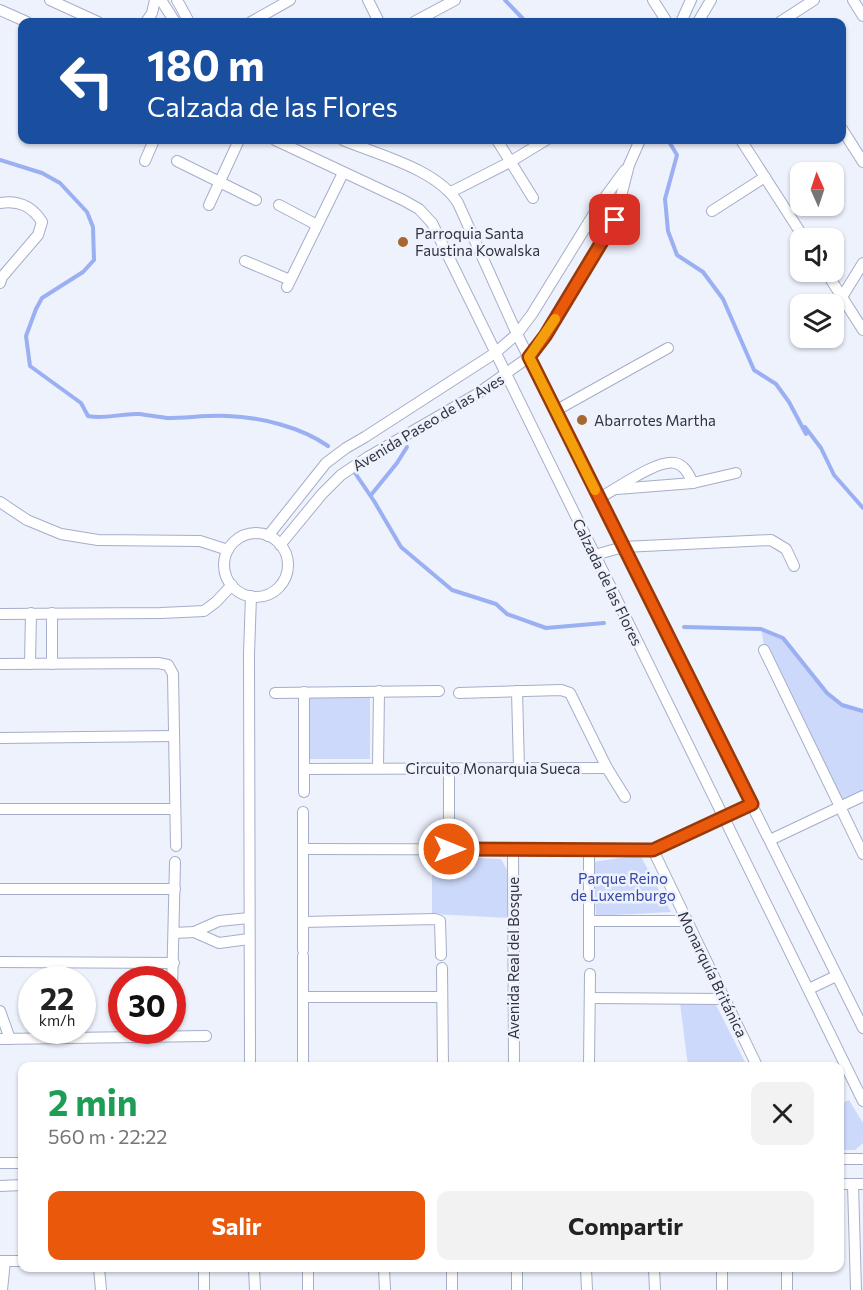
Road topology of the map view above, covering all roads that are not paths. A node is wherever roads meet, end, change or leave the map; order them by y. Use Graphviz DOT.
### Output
graph roads {
  1 [pos="50,0"];
  2 [pos="155,0"];
  3 [pos="161,0"];
  4 [pos="177,0"];
  5 [pos="290,0"];
  6 [pos="368,0"];
  7 [pos="455,0"];
  8 [pos="653,0"];
  9 [pos="691,0"];
  10 [pos="711,0"];
  11 [pos="814,0"];
  12 [pos="853,0"];
  13 [pos="443,3"];
  14 [pos="0,10"];
  15 [pos="863,16"];
  16 [pos="18,18"];
  17 [pos="89,18"];
  18 [pos="149,18"];
  19 [pos="172,18"];
  20 [pos="187,18"];
  21 [pos="258,18"];
  22 [pos="377,18"];
  23 [pos="420,18"];
  24 [pos="664,18"];
  25 [pos="683,18"];
  26 [pos="700,18"];
  27 [pos="786,18"];
  28 [pos="846,135"];
  29 [pos="152,144"];
  30 [pos="237,144"];
  31 [pos="283,144"];
  32 [pos="355,144"];
  33 [pos="499,144"];
  34 [pos="539,144"];
  35 [pos="638,144"];
  36 [pos="744,144"];
  37 [pos="177,160"];
  38 [pos="145,161"];
  39 [pos="510,162"];
  40 [pos="863,162"];
  41 [pos="629,165"];
  42 [pos="343,173"];
  43 [pos="765,177"];
  44 [pos="219,182"];
  45 [pos="451,192"];
  46 [pos="532,198"];
  47 [pos="256,200"];
  48 [pos="0,203"];
  49 [pos="209,205"];
  50 [pos="279,205"];
  51 [pos="712,212"];
  52 [pos="317,225"];
  53 [pos="798,228"];
  54 [pos="245,261"];
  55 [pos="863,263"];
  56 [pos="0,283"];
  57 [pos="844,294"];
  58 [pos="844,300"];
  59 [pos="863,330"];
  60 [pos="517,334"];
  61 [pos="668,348"];
  62 [pos="495,353"];
  63 [pos="529,357"];
  64 [pos="506,375"];
  65 [pos="555,411"];
  66 [pos="365,438"];
  67 [pos="373,454"];
  68 [pos="736,473"];
  69 [pos="693,483"];
  70 [pos="617,489"];
  71 [pos="599,498"];
  72 [pos="0,502"];
  73 [pos="15,512"];
  74 [pos="0,516"];
  75 [pos="268,536"];
  76 [pos="280,545"];
  77 [pos="623,547"];
  78 [pos="228,550"];
  79 [pos="594,555"];
  80 [pos="794,566"];
  81 [pos="232,585"];
  82 [pos="251,596"];
  83 [pos="31,613"];
  84 [pos="51,613"];
  85 [pos="0,614"];
  86 [pos="764,650"];
  87 [pos="0,664"];
  88 [pos="30,664"];
  89 [pos="52,664"];
  90 [pos="379,691"];
  91 [pos="439,691"];
  92 [pos="517,691"];
  93 [pos="303,692"];
  94 [pos="275,693"];
  95 [pos="459,693"];
  96 [pos="174,736"];
  97 [pos="0,738"];
  98 [pos="378,768"];
  99 [pos="449,768"];
  100 [pos="519,768"];
  101 [pos="607,768"];
  102 [pos="304,770"];
  103 [pos="304,792"];
  104 [pos="863,796"];
  105 [pos="625,797"];
  106 [pos="752,804"];
  107 [pos="840,807"];
  108 [pos="0,809"];
  109 [pos="175,809"];
  110 [pos="303,813"];
  111 [pos="724,819"];
  112 [pos="770,840"];
  113 [pos="176,846"];
  114 [pos="303,849"];
  115 [pos="449,849"];
  116 [pos="513,849"];
  117 [pos="589,849"];
  118 [pos="653,850"];
  119 [pos="863,854"];
  120 [pos="175,862"];
  121 [pos="0,889"];
  122 [pos="175,889"];
  123 [pos="249,918"];
  124 [pos="590,921"];
  125 [pos="687,921"];
  126 [pos="303,922"];
  127 [pos="194,932"];
  128 [pos="174,933"];
  129 [pos="249,939"];
  130 [pos="441,954"];
  131 [pos="589,956"];
  132 [pos="0,962"];
  133 [pos="174,963"];
  134 [pos="174,966"];
  135 [pos="442,968"];
  136 [pos="590,974"];
  137 [pos="836,976"];
  138 [pos="809,989"];
  139 [pos="303,997"];
  140 [pos="442,997"];
  141 [pos="590,998"];
  142 [pos="724,999"];
  143 [pos="0,1011"];
  144 [pos="863,1028"];
  145 [pos="186,1035"];
  146 [pos="108,1036"];
  147 [pos="207,1036"];
  148 [pos="5,1039"];
  149 [pos="250,1062"];
  150 [pos="303,1062"];
  151 [pos="442,1062"];
  152 [pos="514,1062"];
  153 [pos="589,1062"];
  154 [pos="755,1062"];
  155 [pos="863,1101"];
  156 [pos="863,1158"];
  157 [pos="844,1159"];
  158 [pos="0,1163"];
  159 [pos="18,1163"];
  160 [pos="858,1184"];
  161 [pos="18,1185"];
  162 [pos="0,1186"];
  163 [pos="3,1261"];
  164 [pos="99,1272"];
  165 [pos="204,1272"];
  166 [pos="254,1272"];
  167 [pos="308,1272"];
  168 [pos="384,1272"];
  169 [pos="452,1272"];
  170 [pos="517,1272"];
  171 [pos="586,1272"];
  172 [pos="654,1272"];
  173 [pos="722,1272"];
  174 [pos="787,1272"];
  175 [pos="2,1290"];
  176 [pos="101,1290"];
  177 [pos="204,1290"];
  178 [pos="255,1290"];
  179 [pos="308,1290"];
  180 [pos="385,1290"];
  181 [pos="452,1290"];
  182 [pos="517,1290"];
  183 [pos="587,1290"];
  184 [pos="655,1290"];
  185 [pos="722,1290"];
  186 [pos="787,1290"];
  187 [pos="856,1290"];
  1 -- 17 [label="street"];
  2 -- 18 [label="street"];
  3 -- 19 [label="street"];
  4 -- 20 [label="street"];
  5 -- 21 [label="street"];
  6 -- 22 [label="street"];
  7 -- 13 [label="street"];
  8 -- 24 [label="street"];
  9 -- 25 [label="street"];
  10 -- 26 [label="street"];
  11 -- 27 [label="street"];
  12 -- 15 [label="street"];
  13 -- 23 [label="street"];
  14 -- 16 [label="street"];
  28 -- 40 [label="street"];
  29 -- 38 [label="street"];
  30 -- 44 [label="street"];
  31 -- 42 [label="street, Calzada de las Flores"];
  32 -- 45 [label="street, Calzada de las Flores"];
  33 -- 39 [label="street"];
  34 -- 39 [label="street"];
  35 -- 41 [label="street, Avenida Paseo de las Aves"];
  36 -- 43 [label="street"];
  37 -- 44 [label="street"];
  39 -- 45 [label="street"];
  39 -- 46 [label="street"];
  41 -- 60 [label="street, Avenida Paseo de las Aves"];
  41 -- 63 [label="street, Avenida Paseo de las Aves"];
  42 -- 52 [label="street"];
  42 -- 62 [label="street, Calzada de las Flores"];
  43 -- 51 [label="street"];
  43 -- 53 [label="street"];
  44 -- 47 [label="street"];
  44 -- 49 [label="street"];
  45 -- 60 [label="street, Calzada de las Flores"];
  48 -- 56 [label="street"];
  50 -- 52 [label="street"];
  52 -- 54 [label="street"];
  55 -- 57 [label="street"];
  58 -- 59 [label="street"];
  60 -- 62 [label="street, Avenida Paseo de las Aves"];
  60 -- 63 [label="street, Calzada de las Flores"];
  61 -- 65 [label="street"];
  62 -- 64 [label="street, Calzada de las Flores"];
  62 -- 66 [label="street, Avenida Paseo de las Aves"];
  63 -- 64 [label="street, Avenida Paseo de las Aves"];
  63 -- 65 [label="street, Calzada de las Flores"];
  64 -- 67 [label="street, Avenida Paseo de las Aves"];
  64 -- 79 [label="street, Calzada de las Flores"];
  65 -- 71 [label="street, Calzada de las Flores"];
  66 -- 67 [label="street"];
  66 -- 75 [label="street, Avenida Paseo de las Aves"];
  67 -- 76 [label="street, Avenida Paseo de las Aves"];
  68 -- 69 [label="street"];
  69 -- 70 [label="street"];
  69 -- 70 [label="street"];
  70 -- 71 [label="street"];
  71 -- 77 [label="street, Calzada de las Flores"];
  72 -- 73 [label="street"];
  73 -- 74 [label="street"];
  73 -- 78 [label="street"];
  75 -- 76 [label="street"];
  75 -- 78 [label="street"];
  76 -- 82 [label="street"];
  77 -- 79 [label="street"];
  77 -- 80 [label="street"];
  77 -- 106 [label="street, Calzada de las Flores"];
  78 -- 81 [label="street"];
  79 -- 111 [label="street, Calzada de las Flores"];
  81 -- 82 [label="street"];
  81 -- 84 [label="street"];
  82 -- 123 [label="street"];
  83 -- 84 [label="street"];
  83 -- 85 [label="street"];
  83 -- 88 [label="street"];
  84 -- 89 [label="street"];
  86 -- 107 [label="street"];
  87 -- 88 [label="street"];
  88 -- 89 [label="street"];
  89 -- 96 [label="street"];
  90 -- 91 [label="street"];
  90 -- 93 [label="street"];
  90 -- 98 [label="street"];
  92 -- 95 [label="street"];
  92 -- 100 [label="street"];
  92 -- 101 [label="street"];
  93 -- 94 [label="street"];
  93 -- 102 [label="street"];
  96 -- 97 [label="street"];
  96 -- 109 [label="street"];
  98 -- 99 [label="street, Circuito Monarquia Sueca"];
  98 -- 102 [label="street, Circuito Monarquia Sueca"];
  99 -- 100 [label="street, Circuito Monarquia Sueca"];
  99 -- 115 [label="street"];
  100 -- 101 [label="street, Circuito Monarquia Sueca"];
  101 -- 105 [label="street"];
  102 -- 103 [label="street"];
  104 -- 107 [label="street"];
  106 -- 111 [label="street"];
  106 -- 112 [label="street, Calzada de las Flores"];
  107 -- 112 [label="street"];
  107 -- 119 [label="street"];
  108 -- 109 [label="street"];
  109 -- 113 [label="street"];
  110 -- 114 [label="street"];
  111 -- 118 [label="street"];
  111 -- 138 [label="street, Calzada de las Flores"];
  112 -- 137 [label="street, Calzada de las Flores"];
  114 -- 115 [label="street"];
  114 -- 126 [label="street"];
  115 -- 116 [label="street"];
  116 -- 117 [label="street"];
  116 -- 152 [label="street, Avenida Real del Bosque"];
  117 -- 118 [label="street"];
  117 -- 124 [label="street"];
  118 -- 125 [label="street, Monarquía Británica"];
  120 -- 122 [label="street"];
  121 -- 122 [label="street"];
  122 -- 128 [label="street"];
  123 -- 127 [label="street"];
  123 -- 129 [label="street"];
  124 -- 125 [label="street"];
  124 -- 131 [label="street"];
  125 -- 142 [label="street, Monarquía Británica"];
  126 -- 130 [label="street"];
  126 -- 139 [label="street"];
  127 -- 128 [label="street"];
  127 -- 129 [label="street"];
  128 -- 133 [label="street"];
  129 -- 149 [label="street"];
  132 -- 133 [label="street"];
  133 -- 134 [label="street"];
  135 -- 140 [label="street"];
  136 -- 141 [label="street"];
  137 -- 138 [label="street"];
  137 -- 144 [label="street, Calzada de las Flores"];
  138 -- 155 [label="street, Calzada de las Flores"];
  139 -- 140 [label="street"];
  139 -- 150 [label="street"];
  140 -- 151 [label="street"];
  141 -- 142 [label="street"];
  141 -- 153 [label="street"];
  142 -- 154 [label="street, Monarquía Británica"];
  143 -- 148 [label="street"];
  145 -- 147 [label="street"];
  146 -- 148 [label="street"];
  156 -- 157 [label="street"];
  158 -- 159 [label="street"];
  160 -- 187 [label="street"];
  161 -- 162 [label="street"];
  163 -- 175 [label="street"];
  164 -- 176 [label="street"];
  165 -- 177 [label="street"];
  166 -- 178 [label="street"];
  167 -- 179 [label="street"];
  168 -- 180 [label="street"];
  169 -- 181 [label="street"];
  170 -- 182 [label="street"];
  171 -- 183 [label="street"];
  172 -- 184 [label="street"];
  173 -- 185 [label="street"];
  174 -- 186 [label="street"];
}
